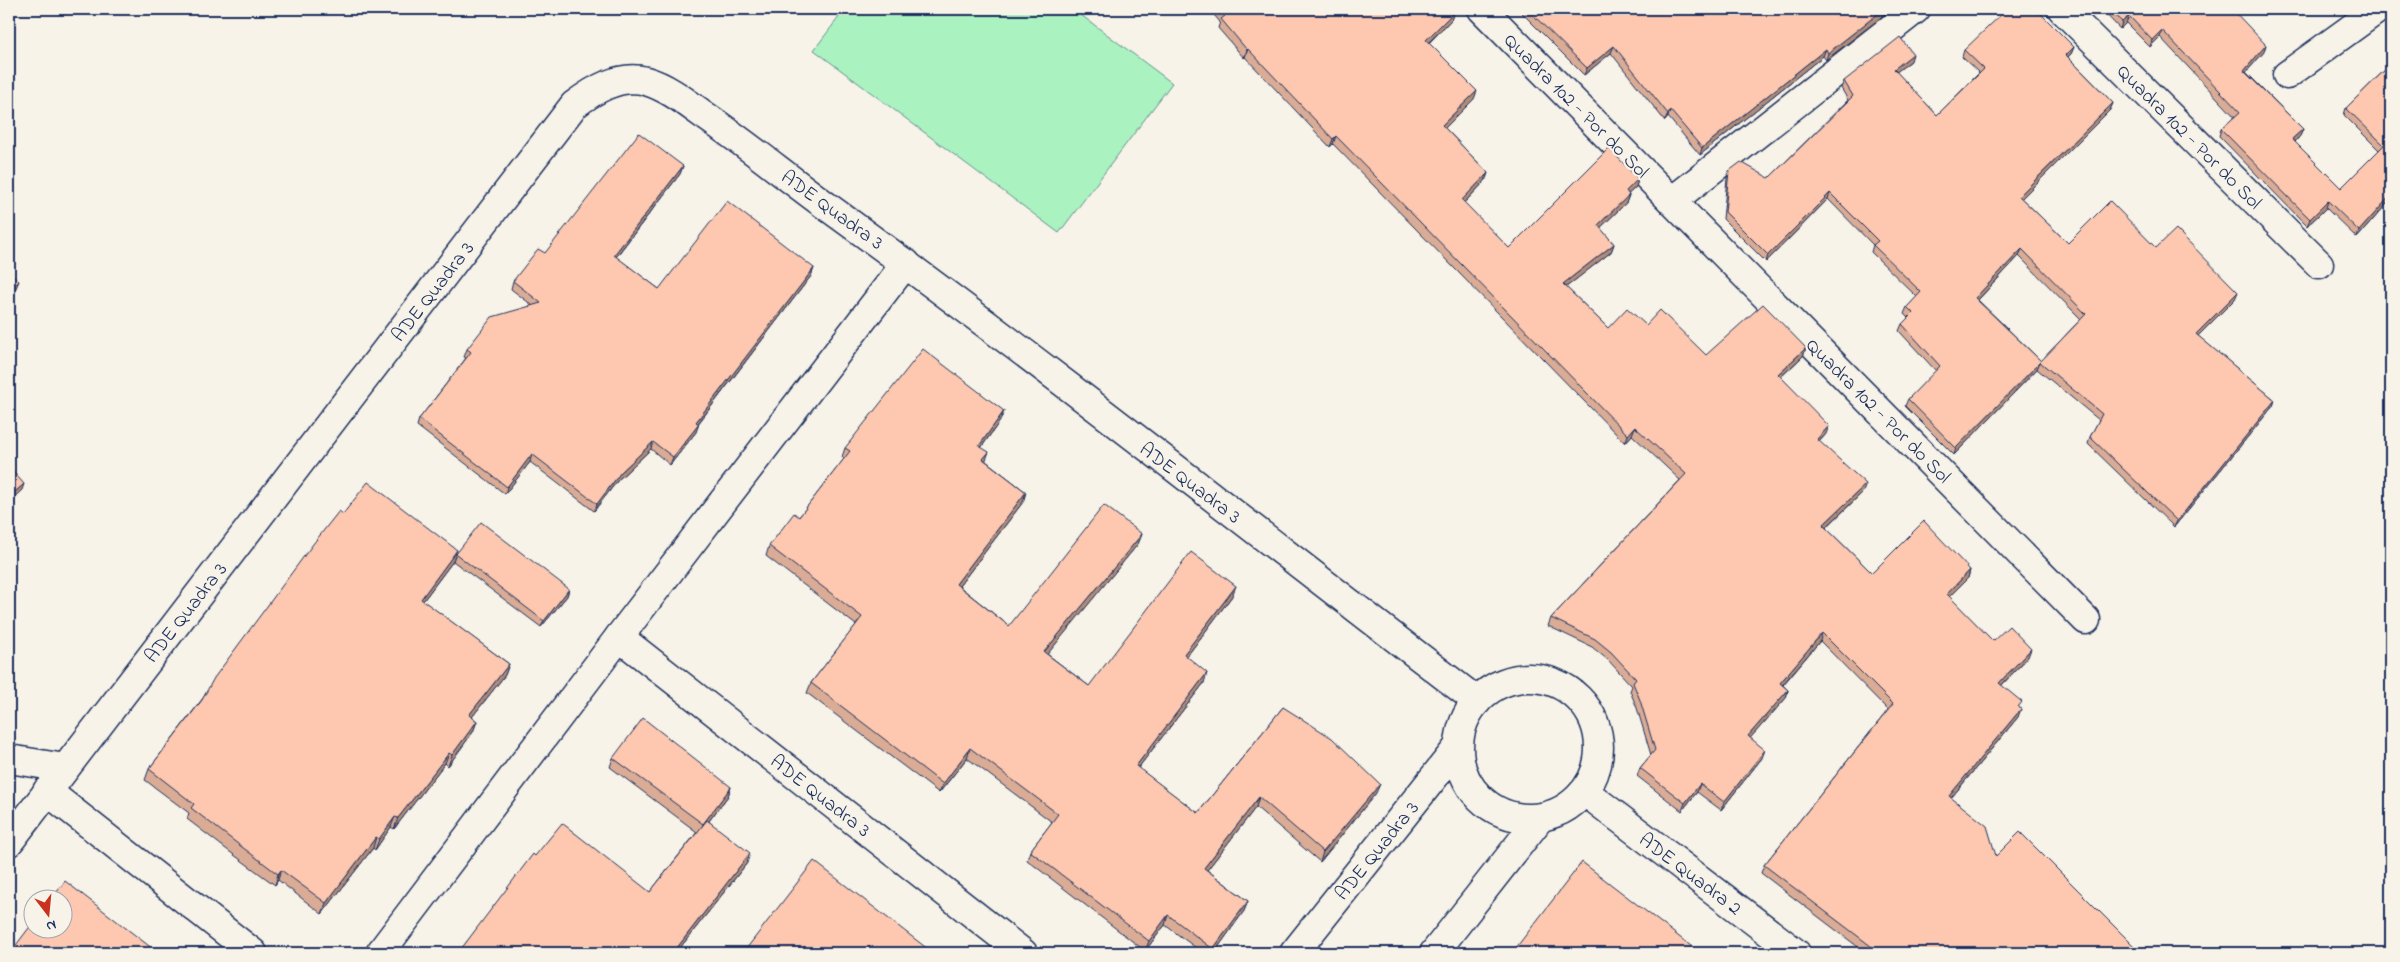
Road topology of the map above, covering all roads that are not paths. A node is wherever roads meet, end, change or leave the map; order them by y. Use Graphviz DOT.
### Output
graph roads {
  1 [pos="1482,9"];
  2 [pos="1916,9"];
  3 [pos="2062,9"];
  4 [pos="2378,9"];
  5 [pos="2287,75"];
  6 [pos="1672,201"];
  7 [pos="906,263"];
  8 [pos="2319,264"];
  9 [pos="2086,620"];
  10 [pos="618,637"];
  11 [pos="1477,700"];
  12 [pos="1458,747"];
  13 [pos="9,759"];
  14 [pos="65,768"];
  15 [pos="47,792"];
  16 [pos="1585,792"];
  17 [pos="1540,818"];
  18 [pos="9,842"];
  19 [pos="253,953"];
  20 [pos="380,953"];
  21 [pos="1023,953"];
  22 [pos="1294,953"];
  23 [pos="1434,953"];
  24 [pos="1796,953"];
  1 -- 6 [label="street, Quadra 102 - Por do Sol"];
  2 -- 6 [label="street"];
  3 -- 8 [label="street, Quadra 102 - Por do Sol"];
  4 -- 5 [label="street"];
  6 -- 9 [label="street, Quadra 102 - Por do Sol"];
  7 -- 10 [label="street"];
  7 -- 11 [label="street, ADE Quadra 3"];
  7 -- 14 [label="street, ADE Quadra 3"];
  10 -- 20 [label="street"];
  10 -- 21 [label="street, ADE Quadra 3"];
  11 -- 12 [label="street"];
  11 -- 16 [label="street"];
  12 -- 17 [label="street"];
  12 -- 22 [label="street, ADE Quadra 3"];
  13 -- 14 [label="street"];
  14 -- 15 [label="street, ADE Quadra 3"];
  15 -- 18 [label="street, ADE Quadra 3"];
  15 -- 19 [label="street"];
  16 -- 17 [label="street"];
  16 -- 24 [label="street, ADE Quadra 2"];
  17 -- 23 [label="street"];
}
